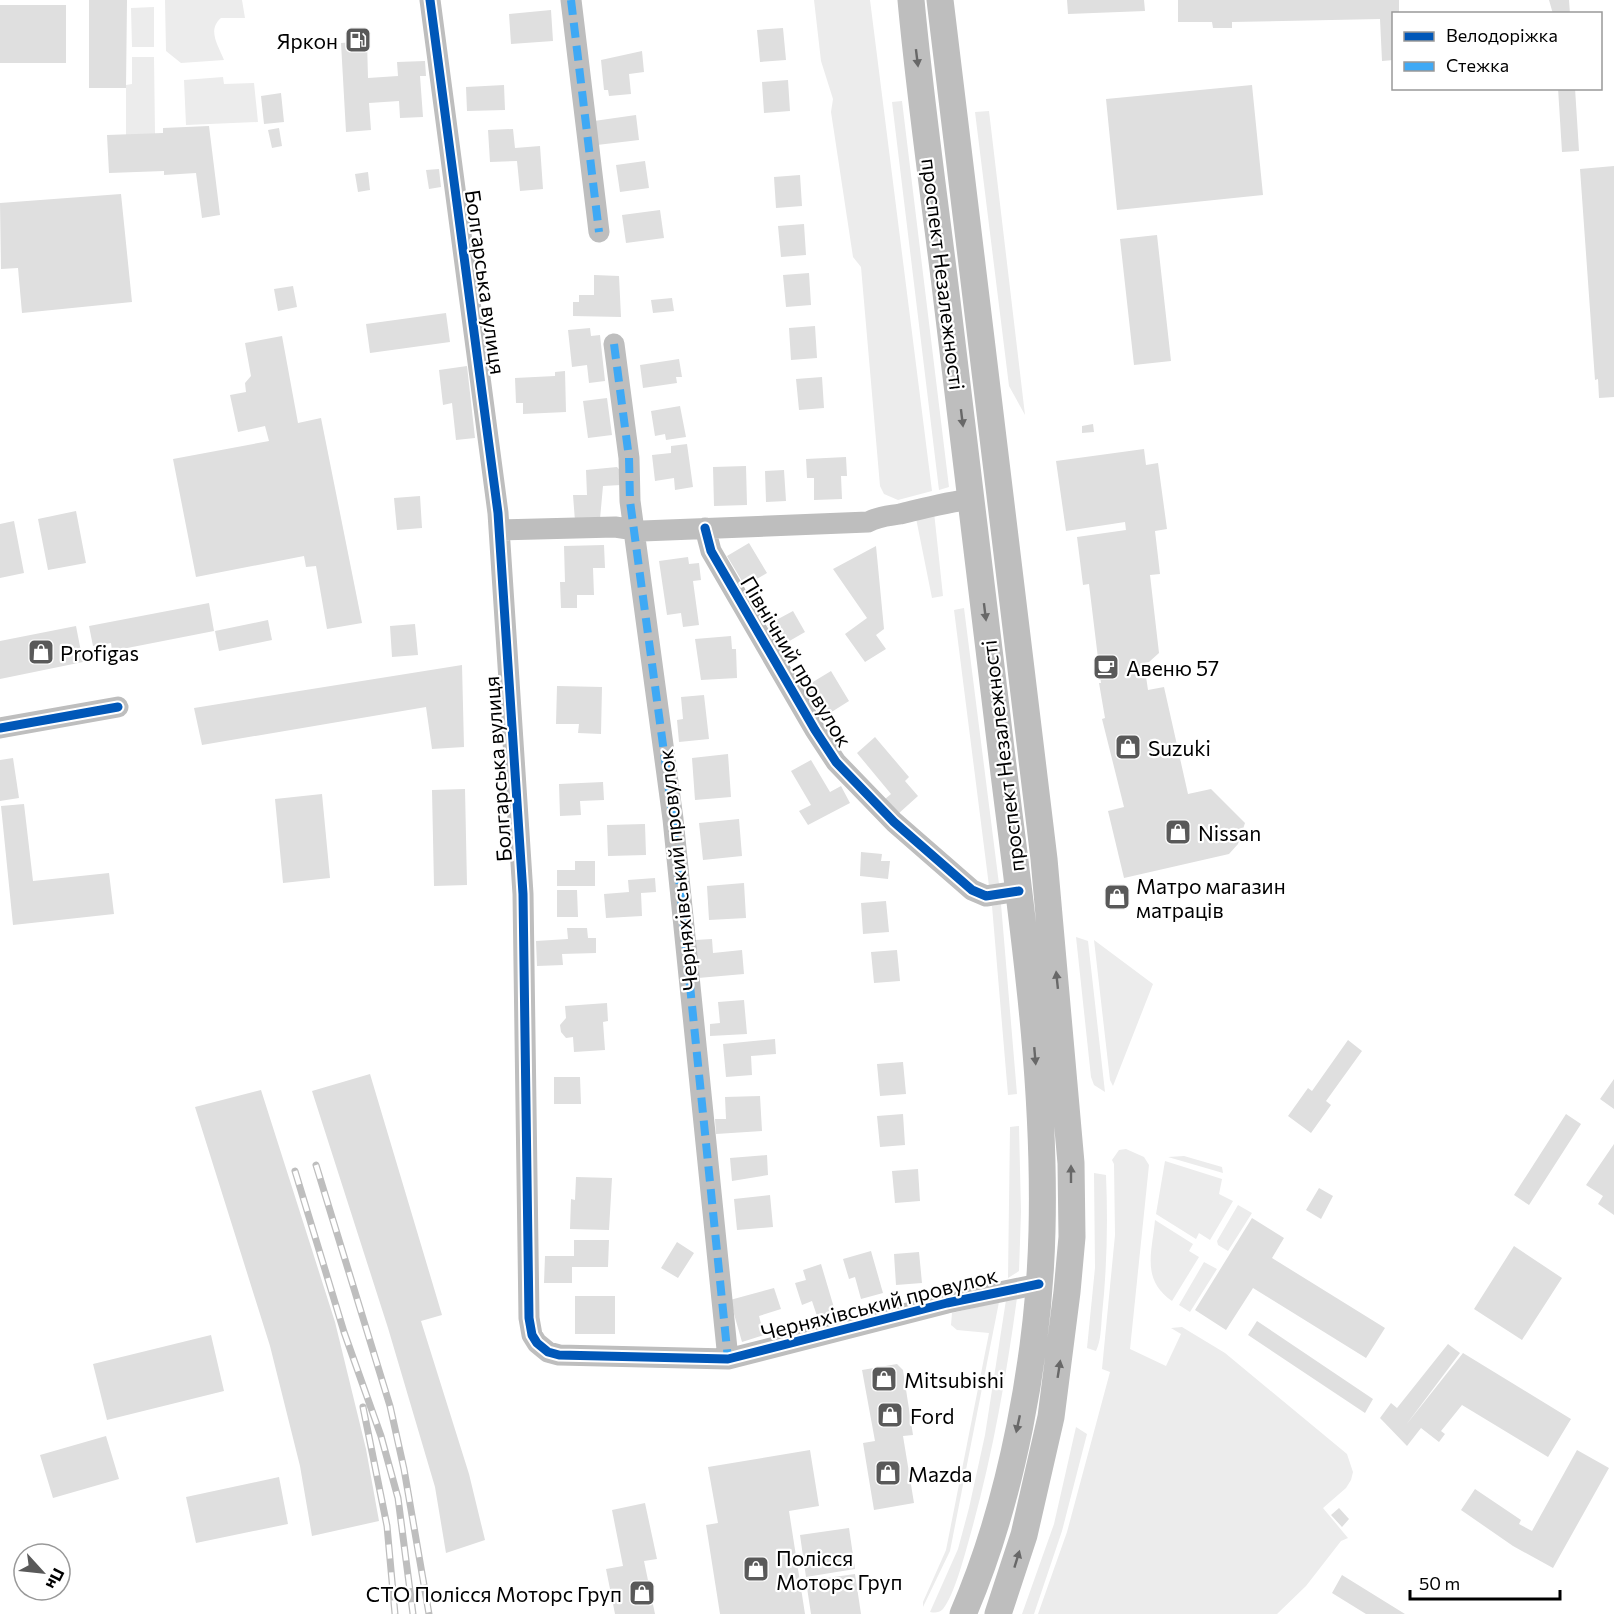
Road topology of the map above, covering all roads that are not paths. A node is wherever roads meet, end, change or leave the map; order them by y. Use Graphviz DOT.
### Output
graph roads {
  1 [pos="430,0"];
  2 [pos="571,0"];
  3 [pos="911,0"];
  4 [pos="940,0"];
  5 [pos="599,232"];
  6 [pos="614,344"];
  7 [pos="972,499"];
  8 [pos="705,528"];
  9 [pos="634,529"];
  10 [pos="500,530"];
  11 [pos="118,707"];
  12 [pos="0,728"];
  13 [pos="1019,891"];
  14 [pos="1039,1284"];
  15 [pos="728,1359"];
  16 [pos="963,1614"];
  17 [pos="998,1614"];
  1 -- 10 [label="street, Болгарська вулиця"];
  2 -- 5 [label="street"];
  3 -- 7 [label="main road, проспект Незалежності, one-way"];
  17 -- 4 [label="main road, проспект Незалежності, one-way"];
  6 -- 9 [label="street, Черняхівський провулок"];
  7 -- 8 [label="street"];
  7 -- 13 [label="main road, проспект Незалежності, one-way"];
  8 -- 9 [label="street"];
  8 -- 13 [label="street, Північний провулок"];
  9 -- 10 [label="street"];
  9 -- 15 [label="street, Черняхівський провулок"];
  10 -- 15 [label="street, Болгарська вулиця"];
  11 -- 12 [label="street"];
  13 -- 14 [label="main road, проспект Незалежності, one-way"];
  14 -- 15 [label="street, Черняхівський провулок"];
  14 -- 16 [label="main road, проспект Незалежності, one-way"];
}
